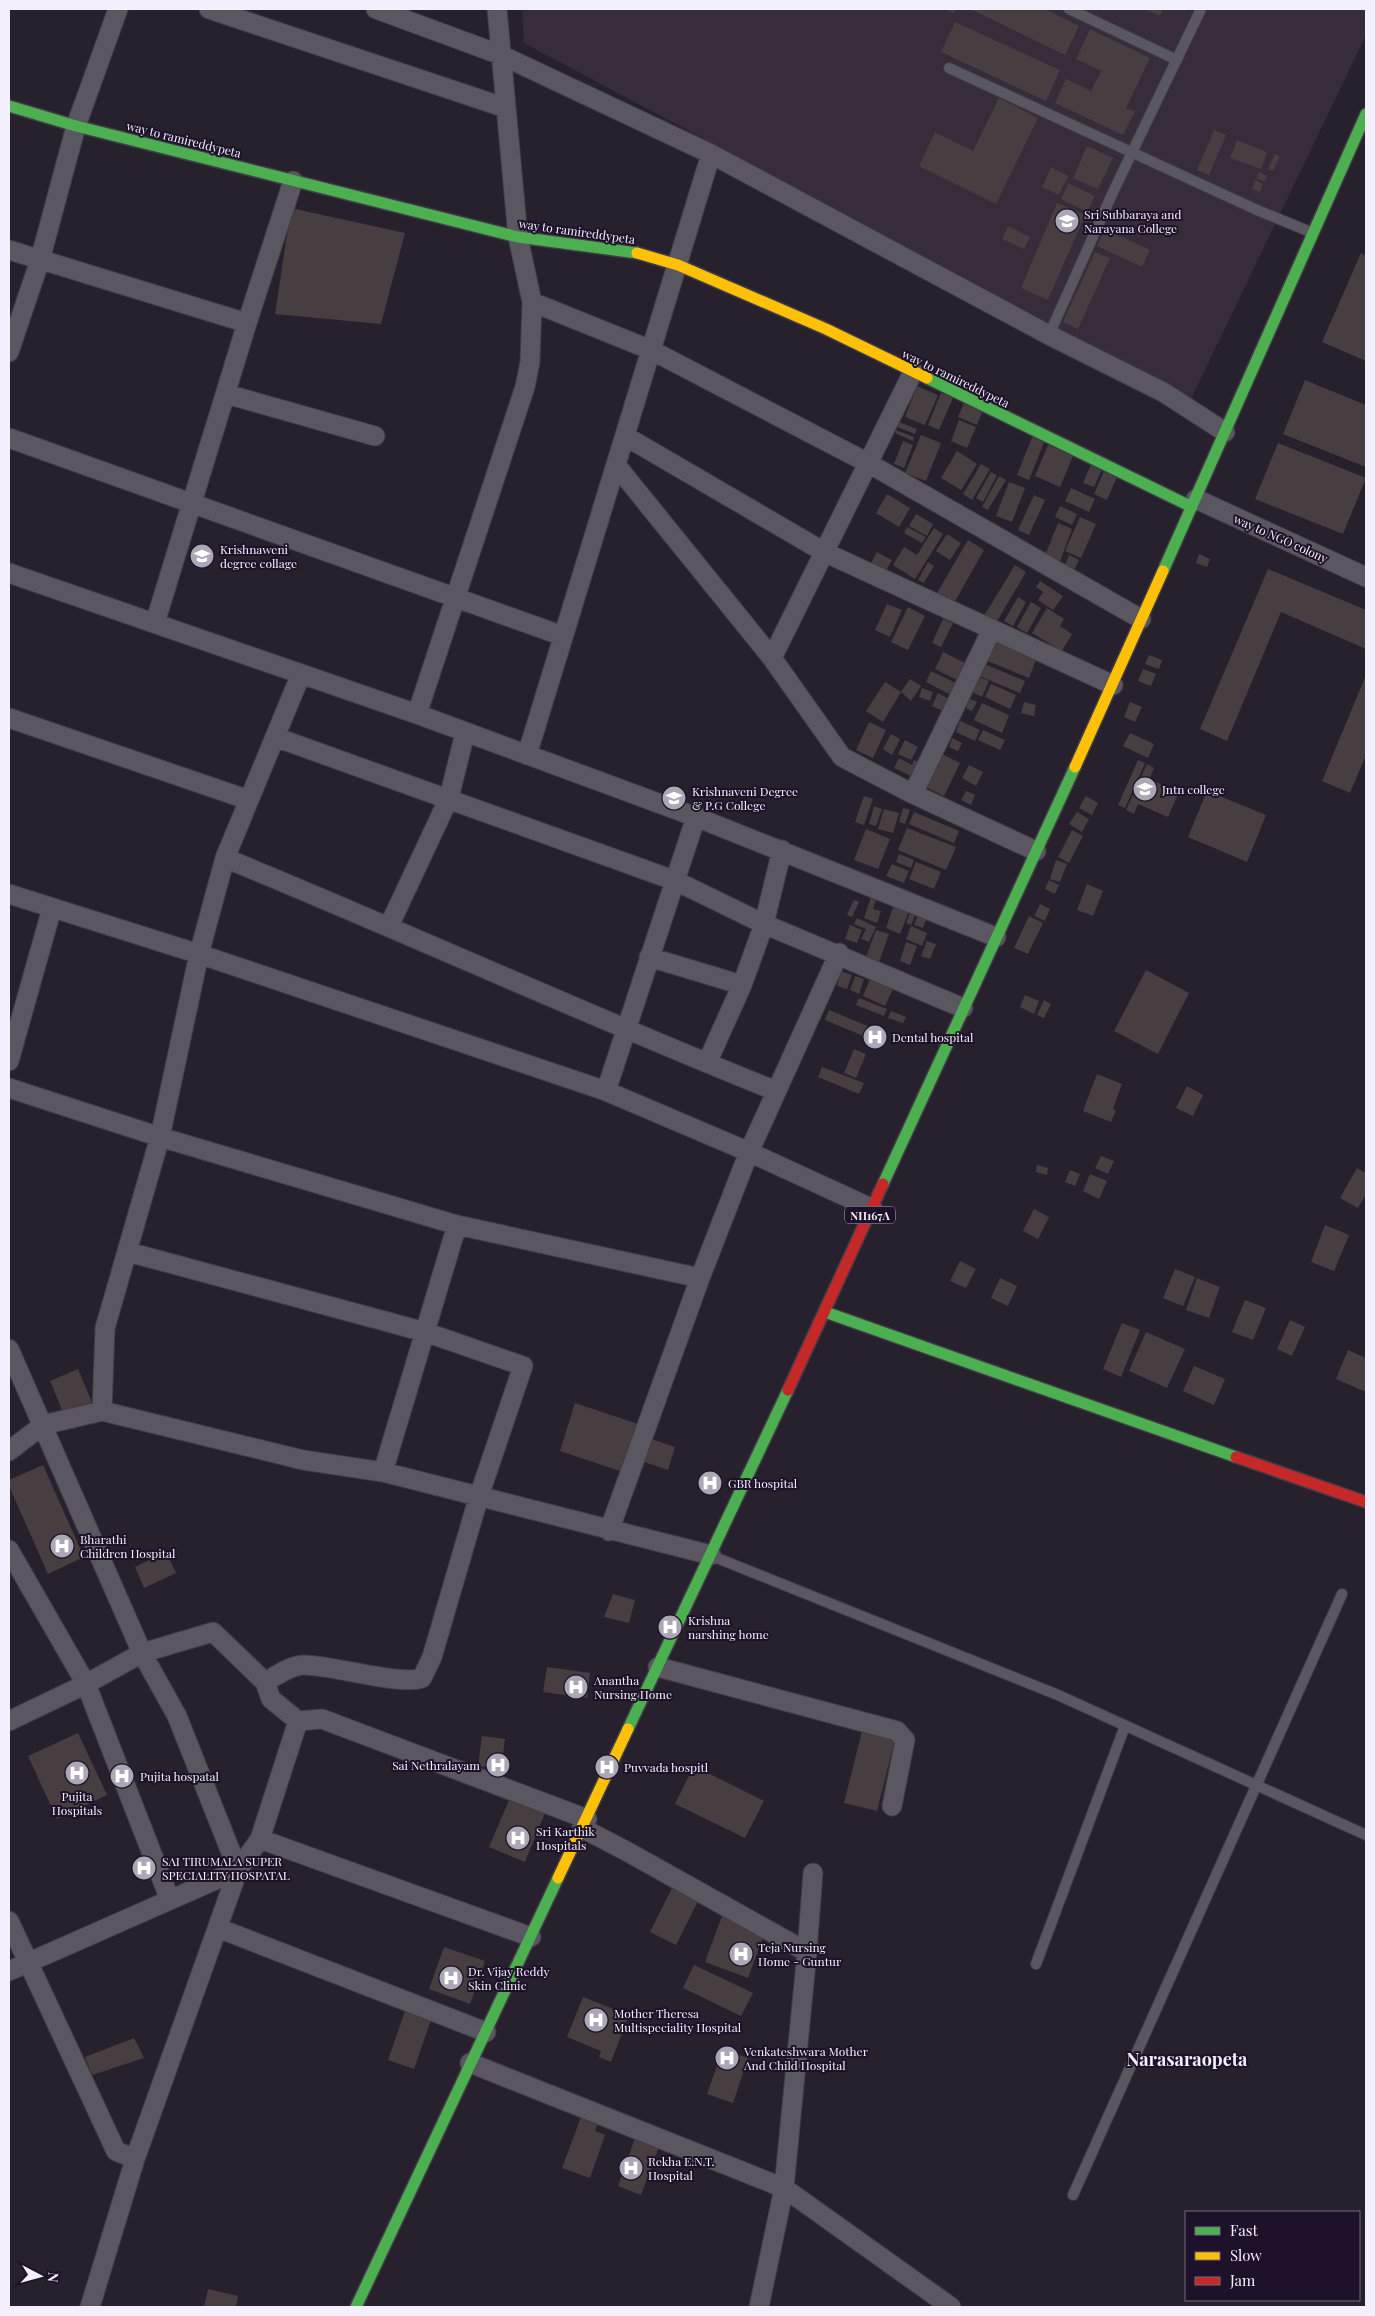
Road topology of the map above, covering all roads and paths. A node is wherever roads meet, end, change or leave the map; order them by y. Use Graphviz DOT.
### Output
graph roads {
  1 [pos="118,9"];
  2 [pos="209,9"];
  3 [pos="376,9"];
  4 [pos="497,9"];
  5 [pos="1069,9"];
  6 [pos="1201,9"];
  7 [pos="501,55"];
  8 [pos="1177,60"];
  9 [pos="949,68"];
  10 [pos="9,106"];
  11 [pos="506,108"];
  12 [pos="1366,114"];
  13 [pos="76,126"];
  14 [pos="1133,152"];
  15 [pos="711,154"];
  16 [pos="293,180"];
  17 [pos="1313,233"];
  18 [pos="518,237"];
  19 [pos="9,250"];
  20 [pos="40,260"];
  21 [pos="678,264"];
  22 [pos="532,302"];
  23 [pos="247,323"];
  24 [pos="1049,335"];
  25 [pos="651,350"];
  26 [pos="9,352"];
  27 [pos="913,372"];
  28 [pos="226,394"];
  29 [pos="1225,432"];
  30 [pos="375,436"];
  31 [pos="625,436"];
  32 [pos="9,438"];
  33 [pos="868,463"];
  34 [pos="616,465"];
  35 [pos="191,503"];
  36 [pos="1194,503"];
  37 [pos="824,552"];
  38 [pos="9,572"];
  39 [pos="1366,576"];
  40 [pos="455,598"];
  41 [pos="1141,619"];
  42 [pos="155,624"];
  43 [pos="992,629"];
  44 [pos="563,636"];
  45 [pos="772,658"];
  46 [pos="301,674"];
  47 [pos="1113,685"];
  48 [pos="416,714"];
  49 [pos="9,718"];
  50 [pos="466,732"];
  51 [pos="275,736"];
  52 [pos="527,755"];
  53 [pos="914,794"];
  54 [pos="449,798"];
  55 [pos="249,800"];
  56 [pos="696,817"];
  57 [pos="782,850"];
  58 [pos="1036,851"];
  59 [pos="225,858"];
  60 [pos="676,881"];
  61 [pos="9,894"];
  62 [pos="52,908"];
  63 [pos="764,924"];
  64 [pos="389,926"];
  65 [pos="996,937"];
  66 [pos="839,953"];
  67 [pos="199,954"];
  68 [pos="649,957"];
  69 [pos="742,985"];
  70 [pos="963,1008"];
  71 [pos="625,1030"];
  72 [pos="9,1061"];
  73 [pos="707,1063"];
  74 [pos="9,1088"];
  75 [pos="606,1091"];
  76 [pos="776,1091"];
  77 [pos="160,1137"];
  78 [pos="749,1152"];
  79 [pos="873,1209"];
  80 [pos="457,1225"];
  81 [pos="128,1252"];
  82 [pos="700,1278"];
  83 [pos="825,1312"];
  84 [pos="425,1332"];
  85 [pos="9,1349"];
  86 [pos="102,1411"];
  87 [pos="43,1425"];
  88 [pos="9,1451"];
  89 [pos="384,1472"];
  90 [pos="479,1496"];
  91 [pos="1366,1502"];
  92 [pos="609,1531"];
  93 [pos="9,1550"];
  94 [pos="711,1555"];
  95 [pos="1342,1594"];
  96 [pos="142,1653"];
  97 [pos="658,1668"];
  98 [pos="265,1682"];
  99 [pos="86,1684"];
  100 [pos="9,1721"];
  101 [pos="298,1721"];
  102 [pos="1125,1726"];
  103 [pos="1257,1785"];
  104 [pos="892,1806"];
  105 [pos="584,1823"];
  106 [pos="1366,1835"];
  107 [pos="260,1839"];
  108 [pos="238,1870"];
  109 [pos="813,1873"];
  110 [pos="170,1900"];
  111 [pos="9,1921"];
  112 [pos="218,1928"];
  113 [pos="530,1937"];
  114 [pos="807,1952"];
  115 [pos="28,1962"];
  116 [pos="1036,1964"];
  117 [pos="9,1971"];
  118 [pos="486,2032"];
  119 [pos="470,2063"];
  120 [pos="135,2159"];
  121 [pos="784,2188"];
  122 [pos="1073,2195"];
  123 [pos="90,2307"];
  124 [pos="356,2307"];
  125 [pos="758,2307"];
  126 [pos="951,2307"];
  1 -- 13 [label="street"];
  2 -- 11 [label="street"];
  3 -- 7 [label="street"];
  4 -- 7 [label="street"];
  5 -- 8 [label="lane"];
  6 -- 8 [label="lane"];
  7 -- 11 [label="street"];
  7 -- 15 [label="street"];
  8 -- 14 [label="lane"];
  9 -- 14 [label="lane"];
  10 -- 13 [label="main road, way to ramireddypeta"];
  11 -- 18 [label="street"];
  12 -- 17 [label="main road, NH167A"];
  13 -- 16 [label="main road, way to ramireddypeta"];
  13 -- 20 [label="street"];
  14 -- 17 [label="lane"];
  14 -- 24 [label="lane"];
  15 -- 21 [label="street"];
  15 -- 24 [label="street"];
  16 -- 18 [label="main road, way to ramireddypeta"];
  16 -- 23 [label="street"];
  17 -- 29 [label="main road, NH167A"];
  18 -- 21 [label="main road, way to ramireddypeta"];
  18 -- 22 [label="street"];
  19 -- 20 [label="street"];
  20 -- 23 [label="street"];
  20 -- 26 [label="street"];
  21 -- 25 [label="street"];
  21 -- 27 [label="main road, way to ramireddypeta"];
  22 -- 25 [label="street"];
  22 -- 40 [label="street"];
  23 -- 28 [label="street"];
  24 -- 29 [label="street"];
  25 -- 31 [label="street"];
  25 -- 33 [label="street"];
  27 -- 33 [label="street"];
  27 -- 36 [label="main road, way to ramireddypeta"];
  28 -- 30 [label="street"];
  28 -- 35 [label="street"];
  29 -- 36 [label="main road, NH167A"];
  31 -- 34 [label="street"];
  31 -- 37 [label="street"];
  32 -- 35 [label="street"];
  33 -- 37 [label="street"];
  33 -- 41 [label="street"];
  34 -- 44 [label="street"];
  34 -- 45 [label="street"];
  35 -- 40 [label="street"];
  35 -- 42 [label="street"];
  36 -- 39 [label="street, way to NGO colony"];
  36 -- 41 [label="main road, NH167A"];
  37 -- 43 [label="street"];
  37 -- 45 [label="street"];
  38 -- 42 [label="street"];
  40 -- 44 [label="street"];
  40 -- 48 [label="street"];
  41 -- 47 [label="main road, NH167A"];
  42 -- 46 [label="street"];
  43 -- 47 [label="street"];
  43 -- 53 [label="street"];
  44 -- 52 [label="street"];
  45 -- 53 [label="street"];
  46 -- 48 [label="street"];
  46 -- 51 [label="street"];
  47 -- 58 [label="main road, NH167A"];
  48 -- 50 [label="street"];
  49 -- 55 [label="street"];
  50 -- 52 [label="street"];
  50 -- 54 [label="street"];
  51 -- 54 [label="street"];
  51 -- 55 [label="street"];
  52 -- 56 [label="street"];
  53 -- 58 [label="street"];
  54 -- 60 [label="street"];
  54 -- 64 [label="street"];
  55 -- 59 [label="street"];
  56 -- 57 [label="street"];
  56 -- 60 [label="street"];
  57 -- 63 [label="street"];
  57 -- 65 [label="street"];
  58 -- 65 [label="main road, NH167A"];
  59 -- 64 [label="street"];
  59 -- 67 [label="street"];
  60 -- 63 [label="street"];
  60 -- 68 [label="street"];
  61 -- 62 [label="street"];
  62 -- 67 [label="street"];
  62 -- 72 [label="street"];
  63 -- 66 [label="street"];
  63 -- 69 [label="street"];
  64 -- 71 [label="street"];
  65 -- 70 [label="main road, NH167A"];
  66 -- 70 [label="street"];
  66 -- 76 [label="street"];
  67 -- 75 [label="street"];
  67 -- 77 [label="street"];
  68 -- 69 [label="street"];
  68 -- 71 [label="street"];
  69 -- 73 [label="street"];
  70 -- 79 [label="main road, NH167A"];
  71 -- 73 [label="street"];
  71 -- 75 [label="street"];
  73 -- 76 [label="street"];
  74 -- 77 [label="street"];
  75 -- 78 [label="street"];
  76 -- 78 [label="street"];
  77 -- 80 [label="street"];
  77 -- 81 [label="street"];
  78 -- 79 [label="street"];
  78 -- 82 [label="street"];
  79 -- 83 [label="main road, NH167A"];
  80 -- 82 [label="street"];
  80 -- 84 [label="street"];
  81 -- 84 [label="street"];
  81 -- 86 [label="street"];
  82 -- 92 [label="street"];
  83 -- 91 [label="main road"];
  83 -- 94 [label="main road, NH167A"];
  84 -- 89 [label="street"];
  84 -- 90 [label="street"];
  85 -- 87 [label="street"];
  86 -- 87 [label="street"];
  86 -- 89 [label="street"];
  87 -- 88 [label="street"];
  87 -- 96 [label="street"];
  89 -- 90 [label="street"];
  90 -- 92 [label="street"];
  90 -- 98 [label="street"];
  92 -- 94 [label="street"];
  93 -- 99 [label="street"];
  94 -- 97 [label="main road, NH167A"];
  94 -- 102 [label="lane"];
  95 -- 103 [label="lane"];
  96 -- 98 [label="street"];
  96 -- 99 [label="street"];
  96 -- 108 [label="street"];
  97 -- 104 [label="street"];
  97 -- 105 [label="main road, NH167A"];
  98 -- 101 [label="street"];
  99 -- 100 [label="street"];
  99 -- 110 [label="street"];
  101 -- 105 [label="street"];
  101 -- 107 [label="street"];
  102 -- 103 [label="lane"];
  102 -- 116 [label="lane"];
  103 -- 106 [label="lane"];
  103 -- 122 [label="lane"];
  105 -- 113 [label="main road, NH167A"];
  105 -- 114 [label="street"];
  107 -- 108 [label="street"];
  107 -- 113 [label="street"];
  108 -- 110 [label="street"];
  108 -- 112 [label="street"];
  109 -- 114 [label="street"];
  110 -- 115 [label="street"];
  111 -- 115 [label="street"];
  112 -- 118 [label="street"];
  112 -- 120 [label="street"];
  113 -- 118 [label="main road, NH167A"];
  114 -- 121 [label="street"];
  115 -- 117 [label="street"];
  115 -- 120 [label="street"];
  118 -- 119 [label="main road, NH167A"];
  119 -- 121 [label="street"];
  119 -- 124 [label="main road, NH167A"];
  120 -- 123 [label="street"];
  121 -- 125 [label="street"];
  121 -- 126 [label="street"];
}
